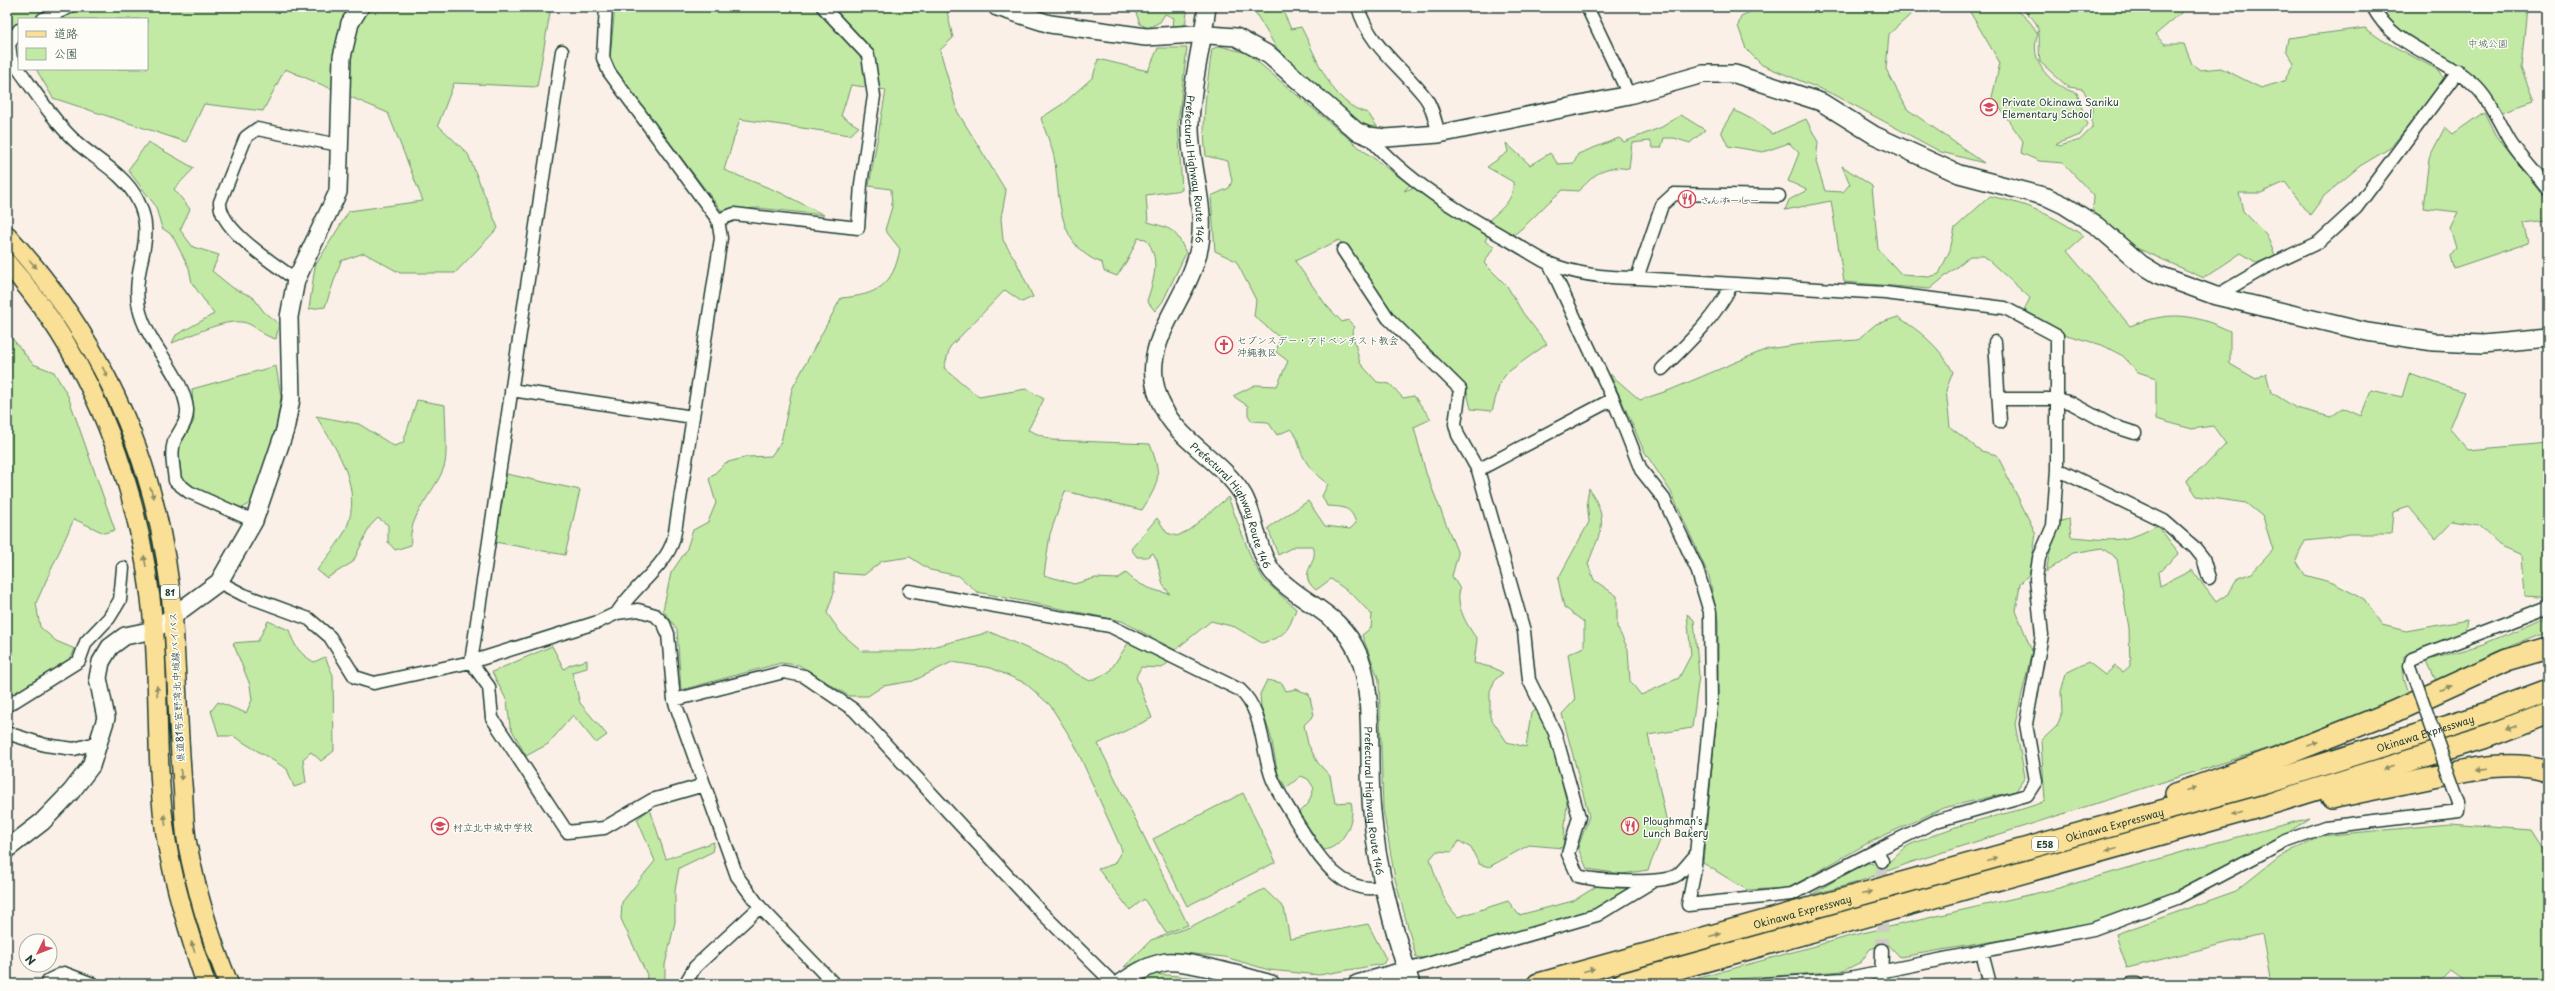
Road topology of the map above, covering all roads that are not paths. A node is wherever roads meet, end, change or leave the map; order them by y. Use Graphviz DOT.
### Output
graph roads {
  1 [pos="70,7"];
  2 [pos="360,7"];
  3 [pos="606,7"];
  4 [pos="823,7"];
  5 [pos="996,7"];
  6 [pos="1207,7"];
  7 [pos="1358,7"];
  8 [pos="1587,7"];
  9 [pos="2372,7"];
  10 [pos="45,18"];
  11 [pos="18,31"];
  12 [pos="1204,34"];
  13 [pos="562,51"];
  14 [pos="18,67"];
  15 [pos="20,70"];
  16 [pos="2458,71"];
  17 [pos="1629,95"];
  18 [pos="1439,134"];
  19 [pos="1368,136"];
  20 [pos="339,145"];
  21 [pos="2548,189"];
  22 [pos="1779,196"];
  23 [pos="718,220"];
  24 [pos="7,235"];
  25 [pos="1342,250"];
  26 [pos="1549,263"];
  27 [pos="7,264"];
  28 [pos="1637,278"];
  29 [pos="296,280"];
  30 [pos="1732,284"];
  31 [pos="2216,296"];
  32 [pos="2548,338"];
  33 [pos="1995,342"];
  34 [pos="1662,369"];
  35 [pos="511,390"];
  36 [pos="1613,399"];
  37 [pos="1999,399"];
  38 [pos="2057,399"];
  39 [pos="693,417"];
  40 [pos="2000,422"];
  41 [pos="2135,433"];
  42 [pos="2058,469"];
  43 [pos="1478,470"];
  44 [pos="254,521"];
  45 [pos="123,568"];
  46 [pos="2209,578"];
  47 [pos="219,582"];
  48 [pos="909,591"];
  49 [pos="2548,607"];
  50 [pos="617,613"];
  51 [pos="173,616"];
  52 [pos="154,630"];
  53 [pos="2548,648"];
  54 [pos="470,662"];
  55 [pos="2548,690"];
  56 [pos="674,700"];
  57 [pos="7,706"];
  58 [pos="2548,713"];
  59 [pos="7,733"];
  60 [pos="100,742"];
  61 [pos="2548,771"];
  62 [pos="704,785"];
  63 [pos="2266,805"];
  64 [pos="2120,824"];
  65 [pos="7,849"];
  66 [pos="1694,857"];
  67 [pos="1653,881"];
  68 [pos="1384,886"];
  69 [pos="760,907"];
  70 [pos="1882,950"];
  71 [pos="1982,953"];
  72 [pos="1879,971"];
  73 [pos="1409,977"];
  74 [pos="47,984"];
  75 [pos="93,984"];
  76 [pos="206,984"];
  77 [pos="229,984"];
  78 [pos="685,984"];
  79 [pos="834,984"];
  80 [pos="1114,984"];
  81 [pos="1120,984"];
  82 [pos="1271,984"];
  83 [pos="1357,984"];
  84 [pos="1538,984"];
  85 [pos="1622,984"];
  86 [pos="1764,984"];
  87 [pos="1880,984"];
  88 [pos="1990,984"];
  89 [pos="2131,984"];
  90 [pos="2137,984"];
  1 -- 10 [label="street"];
  2 -- 20 [label="street"];
  3 -- 23 [label="street"];
  4 -- 23 [label="street"];
  5 -- 12 [label="street"];
  6 -- 12 [label="street, Prefectural Highway Route 146"];
  7 -- 18 [label="street"];
  8 -- 17 [label="street"];
  9 -- 16 [label="street"];
  11 -- 14 [label="street"];
  12 -- 19 [label="street"];
  12 -- 68 [label="street, Prefectural Highway Route 146"];
  13 -- 35 [label="street"];
  15 -- 44 [label="street"];
  16 -- 21 [label="street"];
  16 -- 31 [label="street"];
  17 -- 18 [label="street"];
  17 -- 31 [label="street"];
  18 -- 19 [label="street"];
  19 -- 26 [label="street"];
  20 -- 29 [label="street"];
  20 -- 29 [label="street"];
  22 -- 28 [label="street"];
  23 -- 39 [label="street"];
  24 -- 51 [label="main road, 県道81号宜野湾北中城線バイパス / 81, one-way"];
  25 -- 43 [label="street"];
  26 -- 28 [label="street"];
  26 -- 36 [label="street"];
  52 -- 27 [label="main road, 県道81号宜野湾北中城線バイパス / 81, one-way"];
  28 -- 30 [label="street"];
  29 -- 44 [label="street"];
  30 -- 34 [label="street"];
  30 -- 38 [label="street"];
  31 -- 32 [label="street"];
  33 -- 37 [label="street"];
  35 -- 39 [label="street"];
  35 -- 54 [label="street"];
  36 -- 43 [label="street"];
  36 -- 66 [label="street"];
  37 -- 38 [label="street"];
  37 -- 40 [label="street"];
  38 -- 41 [label="street"];
  38 -- 42 [label="street"];
  39 -- 50 [label="street"];
  42 -- 46 [label="street"];
  42 -- 66 [label="street"];
  43 -- 67 [label="street"];
  44 -- 47 [label="street"];
  45 -- 57 [label="street"];
  47 -- 51 [label="street"];
  47 -- 54 [label="street"];
  48 -- 68 [label="street"];
  49 -- 71 [label="street, bridge"];
  50 -- 54 [label="street"];
  50 -- 56 [label="street"];
  51 -- 52 [label="street"];
  51 -- 77 [label="main road, 県道81号宜野湾北中城線バイパス / 81, one-way"];
  52 -- 60 [label="street"];
  76 -- 52 [label="main road, 県道81号宜野湾北中城線バイパス / 81, one-way"];
  64 -- 53 [label="highway, one-way"];
  54 -- 62 [label="street"];
  55 -- 64 [label="highway, Okinawa Expressway / E58"];
  56 -- 62 [label="street"];
  56 -- 80 [label="street"];
  58 -- 63 [label="highway, E58, one-way"];
  59 -- 60 [label="street"];
  60 -- 65 [label="street"];
  61 -- 63 [label="highway, one-way"];
  62 -- 69 [label="street"];
  63 -- 85 [label="highway, E58, one-way"];
  84 -- 64 [label="highway, Okinawa Expressway / E58, one-way"];
  66 -- 67 [label="street"];
  67 -- 73 [label="street"];
  68 -- 73 [label="street, Prefectural Highway Route 146"];
  69 -- 78 [label="street"];
  69 -- 79 [label="street"];
  70 -- 72 [label="street"];
  71 -- 72 [label="street"];
  71 -- 88 [label="street"];
  72 -- 86 [label="street"];
  72 -- 87 [label="street"];
  73 -- 83 [label="street"];
  74 -- 75 [label="street"];
  81 -- 82 [label="street"];
  89 -- 90 [label="street"];
}
